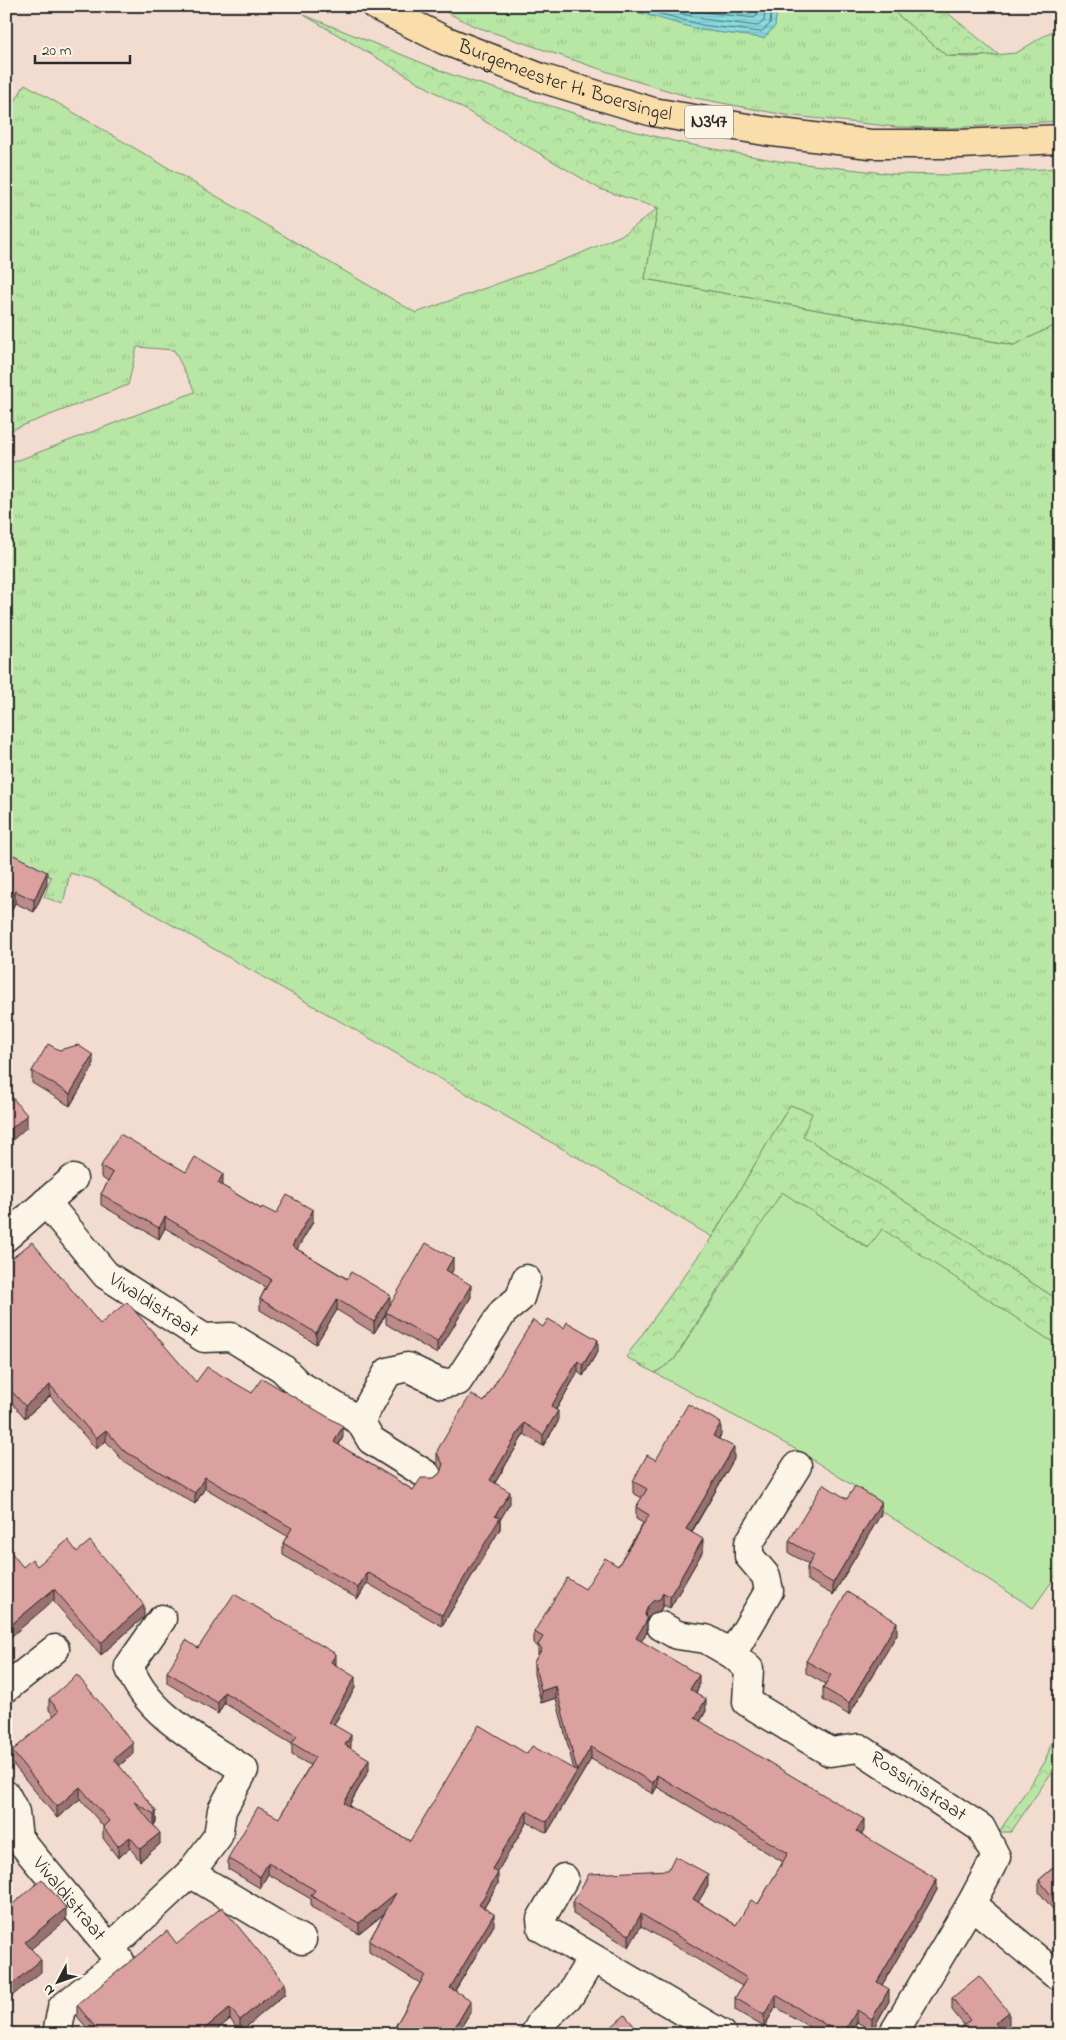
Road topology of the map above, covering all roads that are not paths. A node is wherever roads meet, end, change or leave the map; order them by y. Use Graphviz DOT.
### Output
graph roads {
  1 [pos="376,6"];
  2 [pos="1060,139"];
  3 [pos="73,1179"];
  4 [pos="46,1202"];
  5 [pos="6,1237"];
  6 [pos="526,1279"];
  7 [pos="360,1421"];
  8 [pos="797,1466"];
  9 [pos="427,1475"];
  10 [pos="162,1619"];
  11 [pos="661,1626"];
  12 [pos="55,1649"];
  13 [pos="732,1654"];
  14 [pos="6,1688"];
  15 [pos="6,1795"];
  16 [pos="190,1874"];
  17 [pos="564,1878"];
  18 [pos="971,1904"];
  19 [pos="302,1940"];
  20 [pos="110,1948"];
  21 [pos="592,1958"];
  22 [pos="1060,1975"];
  23 [pos="57,2034"];
  24 [pos="535,2034"];
  25 [pos="722,2034"];
  26 [pos="893,2034"];
  1 -- 2 [label="main road, Burgemeester H. Boersingel / N347"];
  3 -- 4 [label="street"];
  4 -- 5 [label="street"];
  4 -- 7 [label="street, Vivaldistraat"];
  6 -- 7 [label="street"];
  7 -- 9 [label="street, Vivaldistraat"];
  8 -- 13 [label="street"];
  10 -- 16 [label="street, Vivaldistraat"];
  11 -- 13 [label="street, Rossinistraat"];
  12 -- 14 [label="street"];
  13 -- 18 [label="street, Rossinistraat"];
  15 -- 20 [label="street, Vivaldistraat"];
  16 -- 19 [label="street"];
  16 -- 20 [label="street, Vivaldistraat"];
  17 -- 21 [label="street"];
  18 -- 22 [label="street"];
  18 -- 26 [label="street, Rossinistraat"];
  20 -- 23 [label="street, Vivaldistraat"];
  21 -- 24 [label="street"];
  21 -- 25 [label="street"];
}
